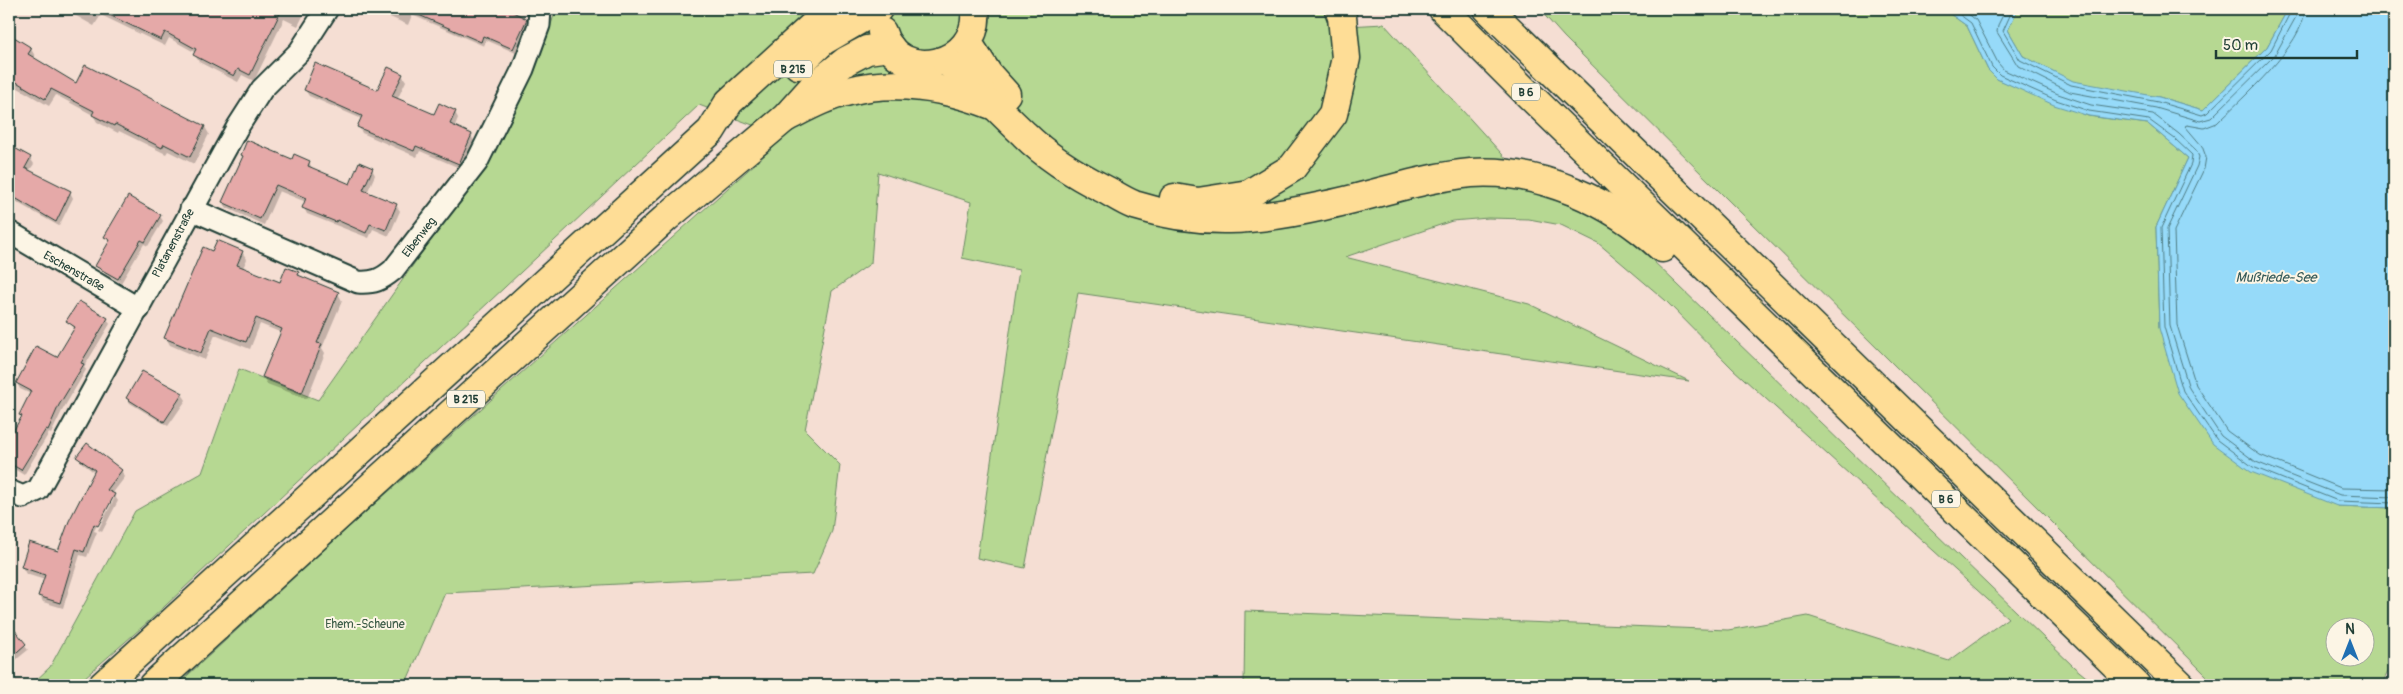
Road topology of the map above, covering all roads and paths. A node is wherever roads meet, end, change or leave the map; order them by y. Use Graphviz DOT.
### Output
graph roads {
  1 [pos="327,9"];
  2 [pos="540,9"];
  3 [pos="831,9"];
  4 [pos="878,9"];
  5 [pos="975,9"];
  6 [pos="1339,9"];
  7 [pos="1443,9"];
  8 [pos="1488,9"];
  9 [pos="1505,9"];
  10 [pos="968,43"];
  11 [pos="890,48"];
  12 [pos="946,61"];
  13 [pos="1559,80"];
  14 [pos="1000,108"];
  15 [pos="785,118"];
  16 [pos="711,131"];
  17 [pos="191,209"];
  18 [pos="9,232"];
  19 [pos="139,309"];
  20 [pos="1754,314"];
  21 [pos="9,491"];
  22 [pos="103,685"];
  23 [pos="153,685"];
  24 [pos="2136,685"];
  25 [pos="2181,685"];
  1 -- 17 [label="street, Platanenstraße"];
  2 -- 17 [label="street, Eibenweg"];
  3 -- 16 [label="main road, B 215"];
  4 -- 11 [label="main road, B 215"];
  4 -- 16 [label="main road, B 215"];
  5 -- 10 [label="main road"];
  6 -- 10 [label="main road"];
  7 -- 20 [label="main road, B 6"];
  8 -- 13 [label="main road, B 6"];
  9 -- 13 [label="main road"];
  10 -- 12 [label="main road"];
  11 -- 12 [label="main road"];
  11 -- 15 [label="main road, B 215"];
  12 -- 14 [label="main road"];
  13 -- 25 [label="main road, B 6"];
  14 -- 15 [label="main road"];
  14 -- 20 [label="main road"];
  15 -- 23 [label="main road, B 215"];
  16 -- 22 [label="main road, B 215"];
  17 -- 19 [label="street, Platanenstraße"];
  18 -- 19 [label="street, Eschenstraße"];
  19 -- 21 [label="street, Platanenstraße"];
  20 -- 24 [label="main road, B 6"];
}
